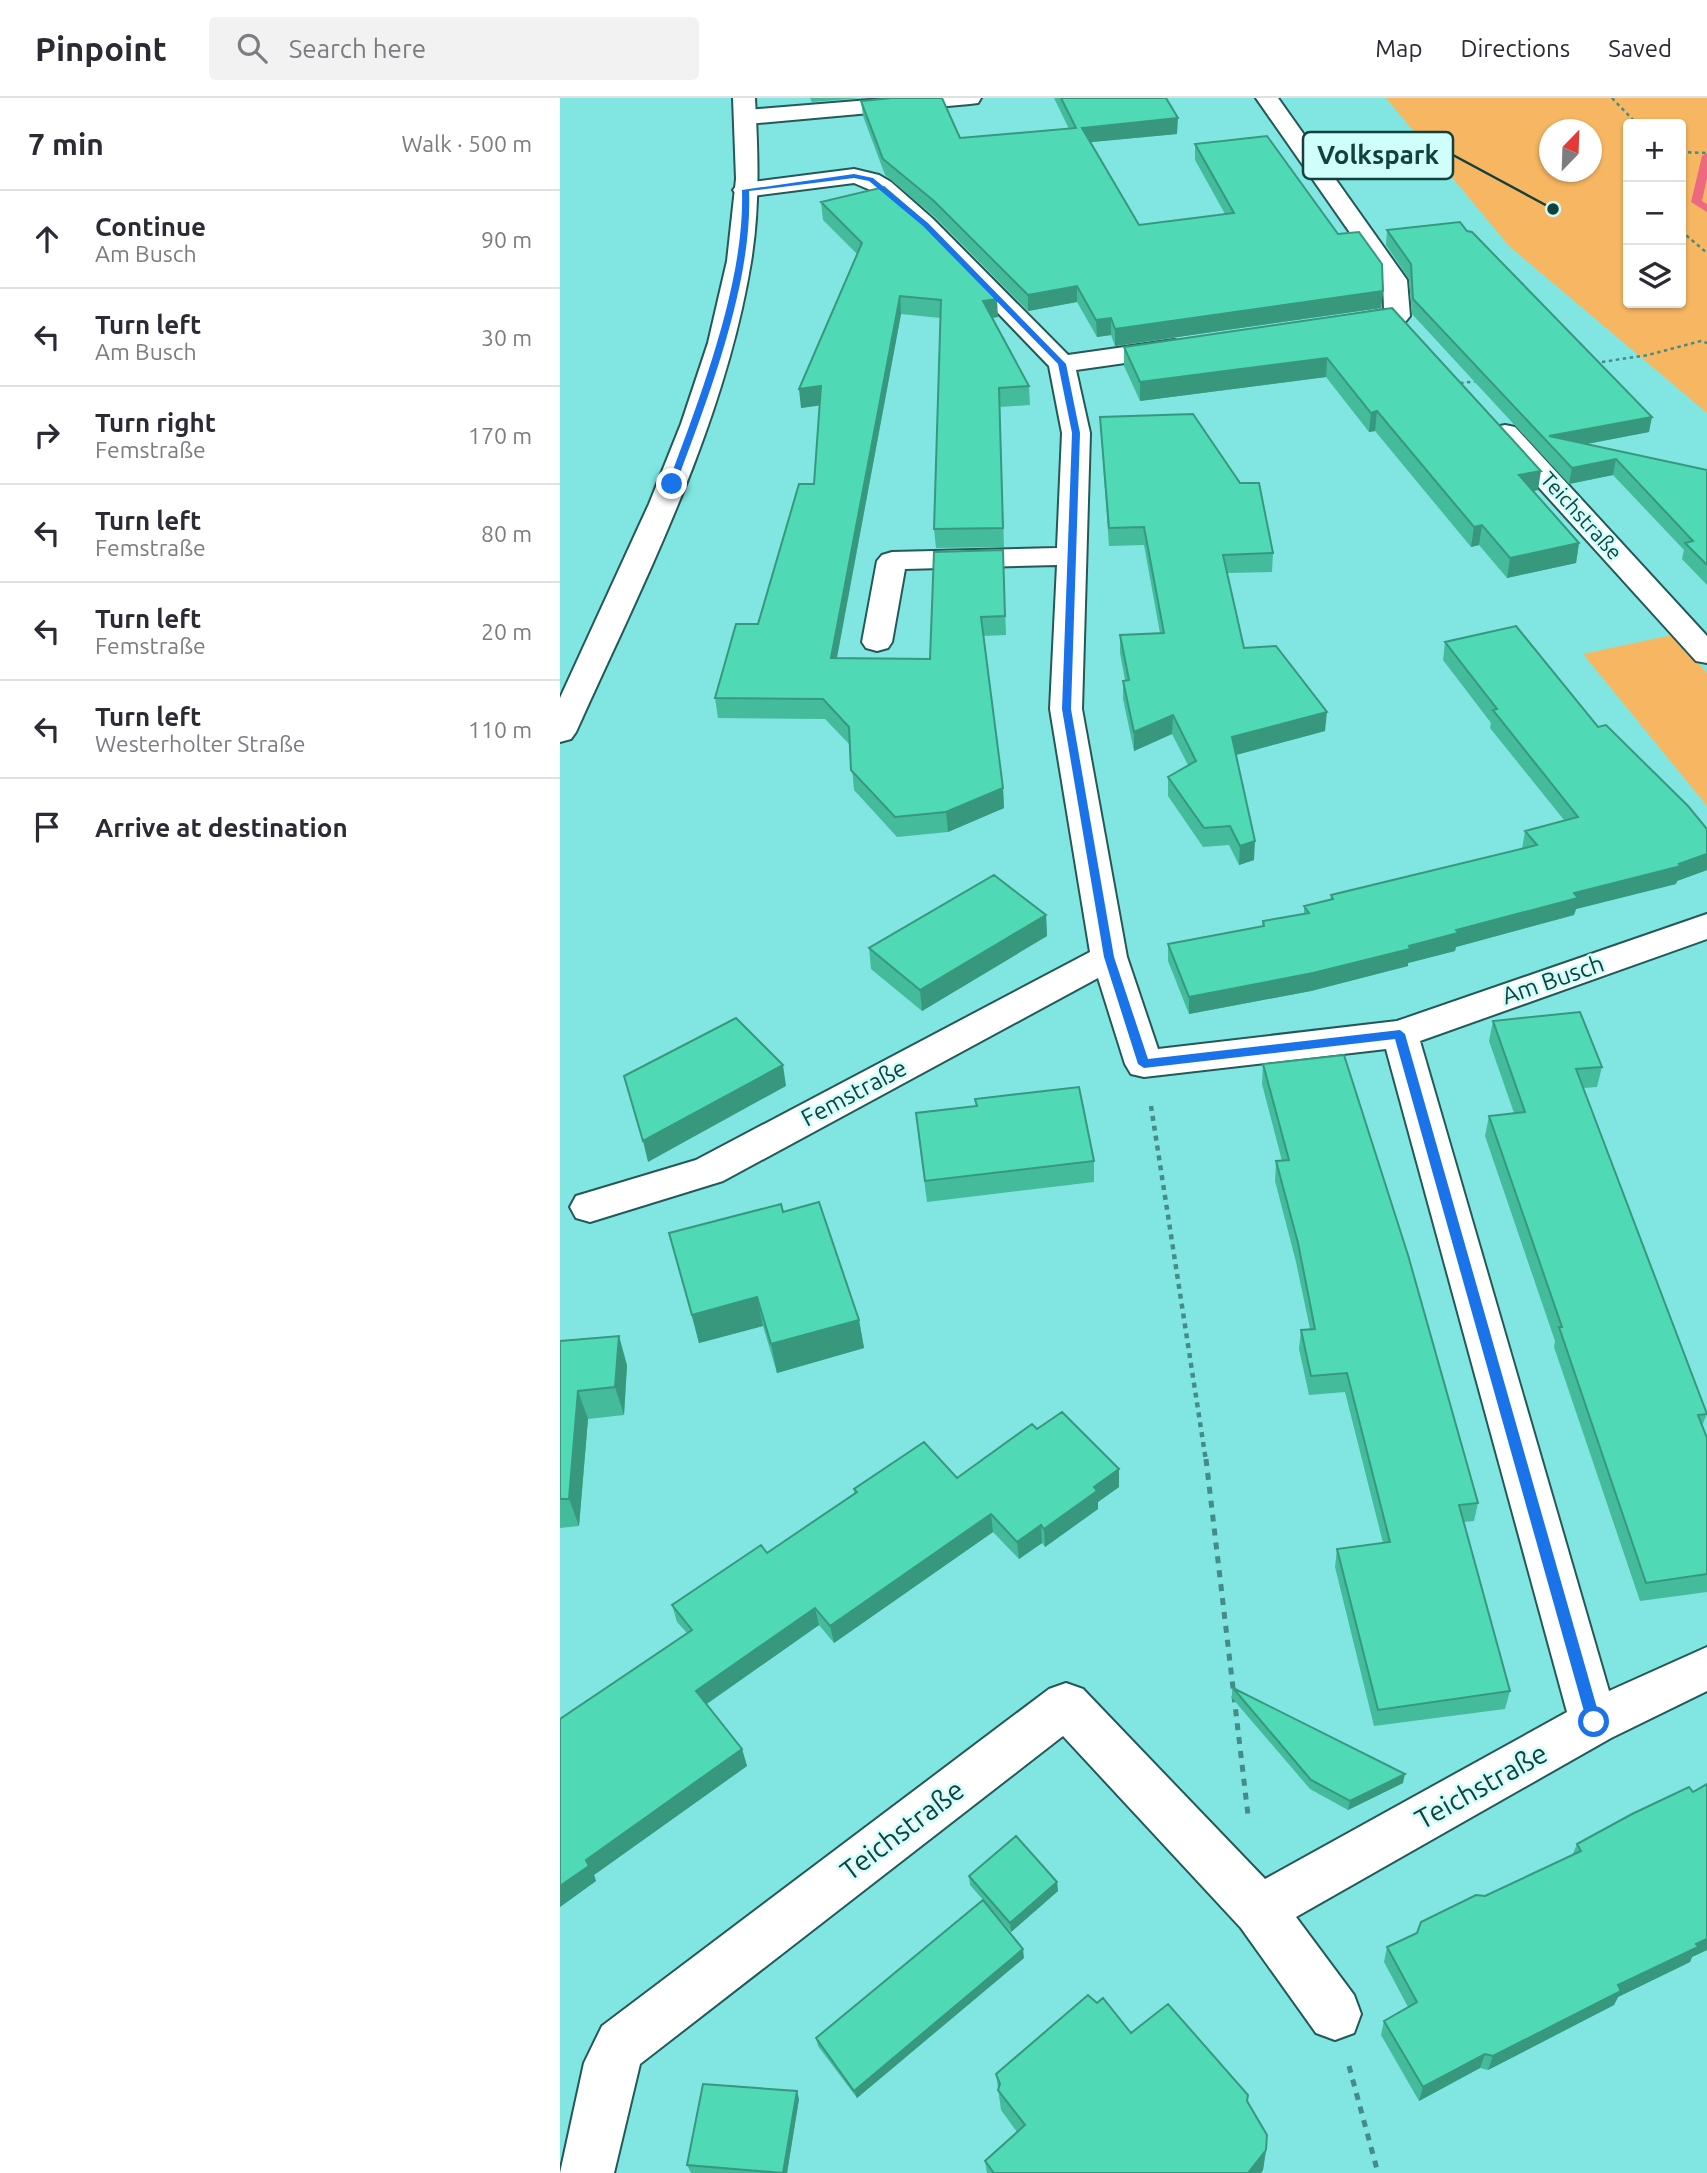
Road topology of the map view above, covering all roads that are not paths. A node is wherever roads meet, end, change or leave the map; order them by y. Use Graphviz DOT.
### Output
graph roads {
  1 [pos="970,98"];
  2 [pos="1266,98"];
  3 [pos="746,107"];
  4 [pos="745,190"];
  5 [pos="1330,326"];
  6 [pos="1196,345"];
  7 [pos="1062,364"];
  8 [pos="1473,381"];
  9 [pos="1072,556"];
  10 [pos="877,642"];
  11 [pos="1707,654"];
  12 [pos="560,732"];
  13 [pos="1707,926"];
  14 [pos="1109,957"];
  15 [pos="1400,1034"];
  16 [pos="590,1207"];
  17 [pos="1707,1668"];
  18 [pos="1594,1722"];
  19 [pos="1259,1910"];
  20 [pos="1335,2014"];
  21 [pos="586,2173"];
  1 -- 3 [label="street"];
  2 -- 5 [label="street"];
  3 -- 4 [label="street"];
  4 -- 7 [label="street"];
  4 -- 12 [label="street"];
  6 -- 7 [label="street"];
  7 -- 9 [label="street"];
  8 -- 11 [label="street, Teichstraße"];
  9 -- 10 [label="street"];
  9 -- 14 [label="street"];
  13 -- 15 [label="street, Am Busch"];
  14 -- 15 [label="street, Am Busch"];
  14 -- 16 [label="street, Femstraße"];
  15 -- 18 [label="street"];
  17 -- 18 [label="street, Teichstraße"];
  18 -- 19 [label="street, Teichstraße"];
  19 -- 20 [label="street, Teichstraße"];
  19 -- 21 [label="street, Teichstraße"];
}
